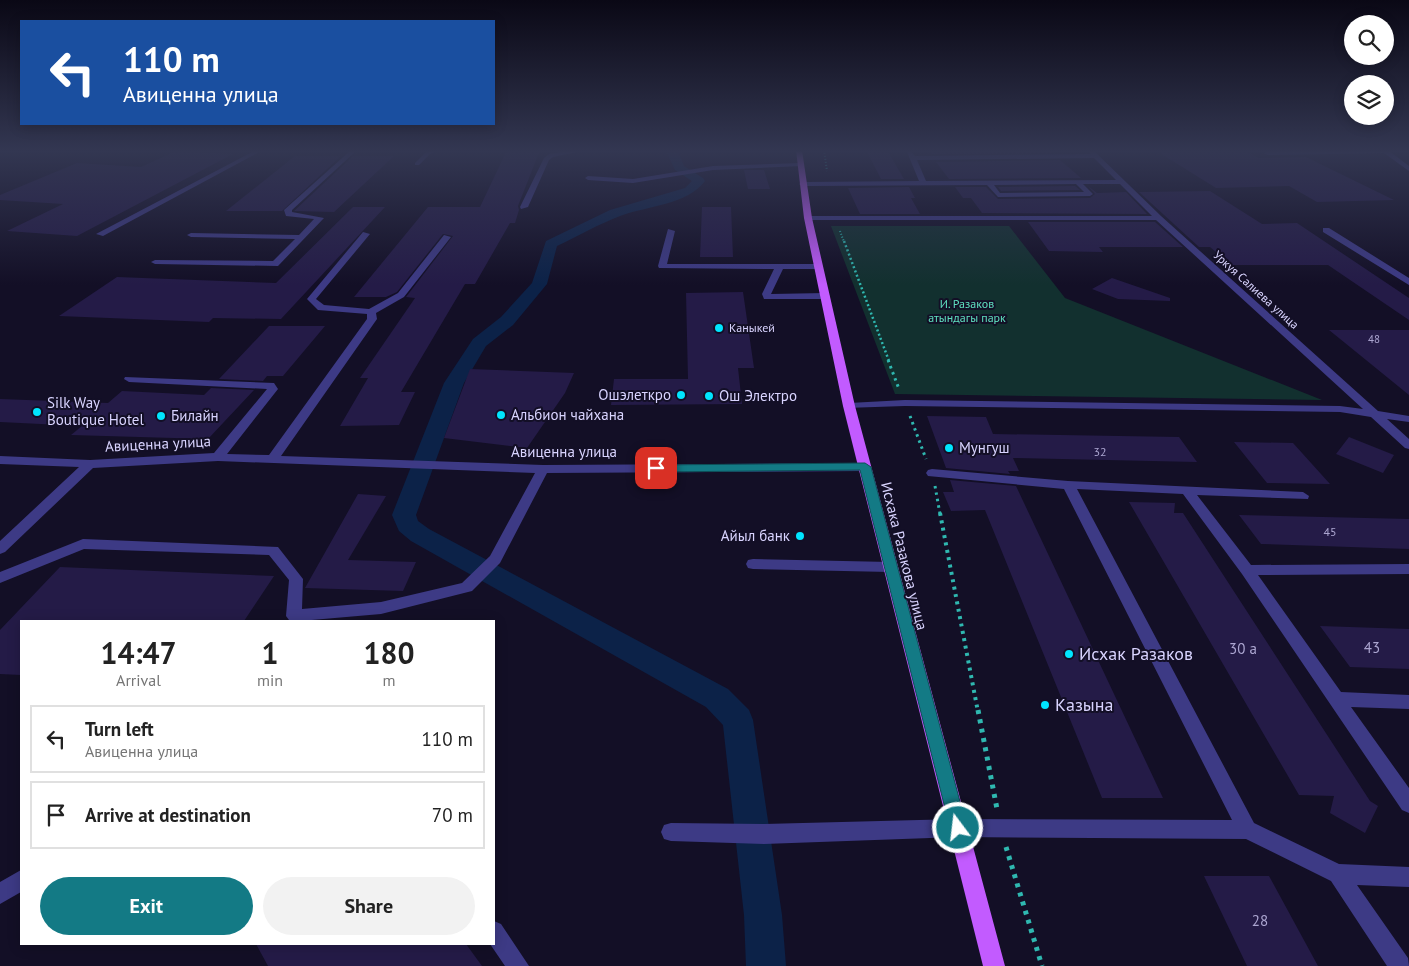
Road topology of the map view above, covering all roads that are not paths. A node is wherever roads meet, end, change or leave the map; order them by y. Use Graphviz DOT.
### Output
graph roads {
  1 [pos="174,195"];
  2 [pos="304,195"];
  3 [pos="529,195"];
  4 [pos="804,195"];
  5 [pos="1135,195"];
  6 [pos="524,207"];
  7 [pos="808,218"];
  8 [pos="1158,218"];
  9 [pos="1326,230"];
  10 [pos="670,231"];
  11 [pos="100,234"];
  12 [pos="366,234"];
  13 [pos="191,235"];
  14 [pos="303,237"];
  15 [pos="448,237"];
  16 [pos="155,262"];
  17 [pos="818,267"];
  18 [pos="778,268"];
  19 [pos="1409,282"];
  20 [pos="826,296"];
  21 [pos="370,312"];
  22 [pos="129,379"];
  23 [pos="849,406"];
  24 [pos="1374,414"];
  25 [pos="1409,419"];
  26 [pos="1409,446"];
  27 [pos="218,457"];
  28 [pos="272,459"];
  29 [pos="0,460"];
  30 [pos="90,464"];
  31 [pos="865,467"];
  32 [pos="543,469"];
  33 [pos="932,473"];
  34 [pos="1068,485"];
  35 [pos="1187,491"];
  36 [pos="1303,496"];
  37 [pos="0,549"];
  38 [pos="753,564"];
  39 [pos="890,568"];
  40 [pos="1409,569"];
  41 [pos="1247,570"];
  42 [pos="0,578"];
  43 [pos="1338,699"];
  44 [pos="1409,702"];
  45 [pos="1409,804"];
  46 [pos="958,828"];
  47 [pos="1247,830"];
  48 [pos="671,832"];
  49 [pos="1338,874"];
  50 [pos="1409,877"];
  51 [pos="20,881"];
  52 [pos="0,894"];
  53 [pos="495,932"];
  54 [pos="518,966"];
  55 [pos="994,966"];
  56 [pos="1400,966"];
  1 -- 11 [label="street"];
  2 -- 14 [label="street"];
  3 -- 6 [label="street"];
  4 -- 7 [label="main road, Исхака Разакова улица"];
  5 -- 8 [label="street, Уркуя Салиева улица"];
  7 -- 8 [label="street"];
  7 -- 17 [label="main road, Исхака Разакова улица"];
  8 -- 24 [label="street, Уркуя Салиева улица"];
  9 -- 19 [label="street"];
  10 -- 18 [label="street"];
  12 -- 21 [label="street"];
  13 -- 14 [label="street"];
  14 -- 16 [label="street"];
  15 -- 21 [label="street"];
  17 -- 18 [label="street"];
  17 -- 20 [label="main road, Исхака Разакова улица"];
  18 -- 20 [label="street"];
  20 -- 23 [label="main road, Исхака Разакова улица"];
  21 -- 28 [label="street"];
  22 -- 27 [label="street"];
  23 -- 24 [label="street"];
  23 -- 31 [label="main road, Исхака Разакова улица"];
  24 -- 25 [label="street"];
  24 -- 26 [label="street, Уркуя Салиева улица"];
  27 -- 28 [label="street, Авиценна улица"];
  27 -- 30 [label="street, Авиценна улица"];
  28 -- 32 [label="street, Авиценна улица"];
  29 -- 30 [label="street, Авиценна улица"];
  30 -- 37 [label="street"];
  31 -- 32 [label="street, Авиценна улица"];
  31 -- 39 [label="main road, Исхака Разакова улица"];
  32 -- 42 [label="street"];
  33 -- 34 [label="street"];
  34 -- 35 [label="street"];
  34 -- 47 [label="street"];
  35 -- 36 [label="street"];
  35 -- 41 [label="street"];
  38 -- 39 [label="street"];
  39 -- 46 [label="main road, Исхака Разакова улица"];
  40 -- 41 [label="street"];
  41 -- 43 [label="street"];
  43 -- 44 [label="street"];
  43 -- 45 [label="street"];
  46 -- 47 [label="street"];
  46 -- 48 [label="street"];
  46 -- 55 [label="main road, Исхака Разакова улица"];
  47 -- 49 [label="street"];
  49 -- 50 [label="street"];
  49 -- 56 [label="street"];
  51 -- 52 [label="street"];
  53 -- 54 [label="street"];
}
